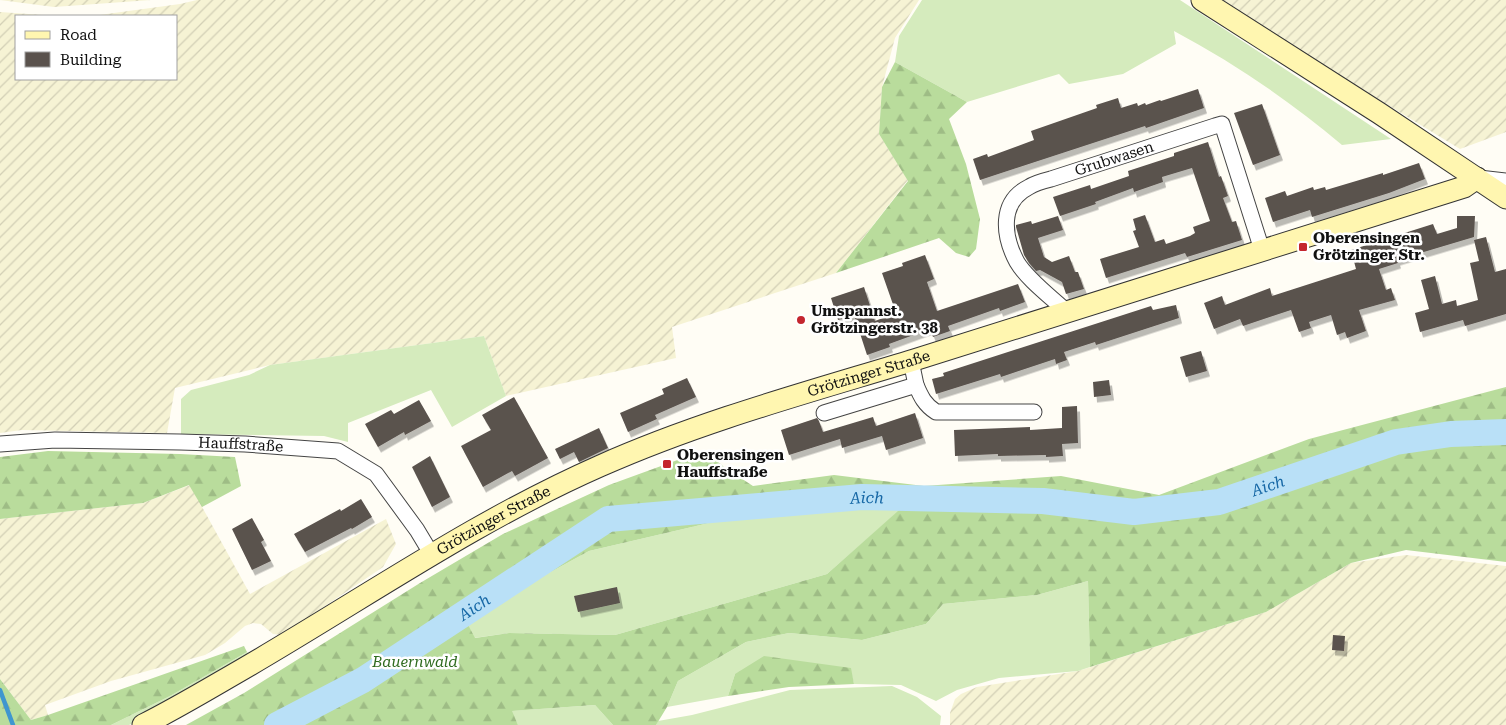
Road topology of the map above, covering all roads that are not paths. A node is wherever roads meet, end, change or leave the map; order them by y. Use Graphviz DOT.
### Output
graph roads {
  1 [pos="1202,0"];
  2 [pos="1478,178"];
  3 [pos="1506,181"];
  4 [pos="1506,198"];
  5 [pos="1262,250"];
  6 [pos="1066,311"];
  7 [pos="911,361"];
  8 [pos="916,385"];
  9 [pos="1034,412"];
  10 [pos="824,414"];
  11 [pos="0,444"];
  12 [pos="432,554"];
  13 [pos="143,725"];
  1 -- 2 [label="main road"];
  2 -- 3 [label="street"];
  2 -- 4 [label="main road"];
  2 -- 5 [label="main road, Grötzinger Straße"];
  5 -- 6 [label="main road, Grötzinger Straße"];
  5 -- 6 [label="street, Grubwasen"];
  6 -- 7 [label="main road, Grötzinger Straße"];
  7 -- 8 [label="street"];
  7 -- 12 [label="main road, Grötzinger Straße"];
  8 -- 9 [label="street"];
  8 -- 10 [label="street"];
  11 -- 12 [label="street, Hauffstraße"];
  12 -- 13 [label="main road, Grötzinger Straße"];
}
